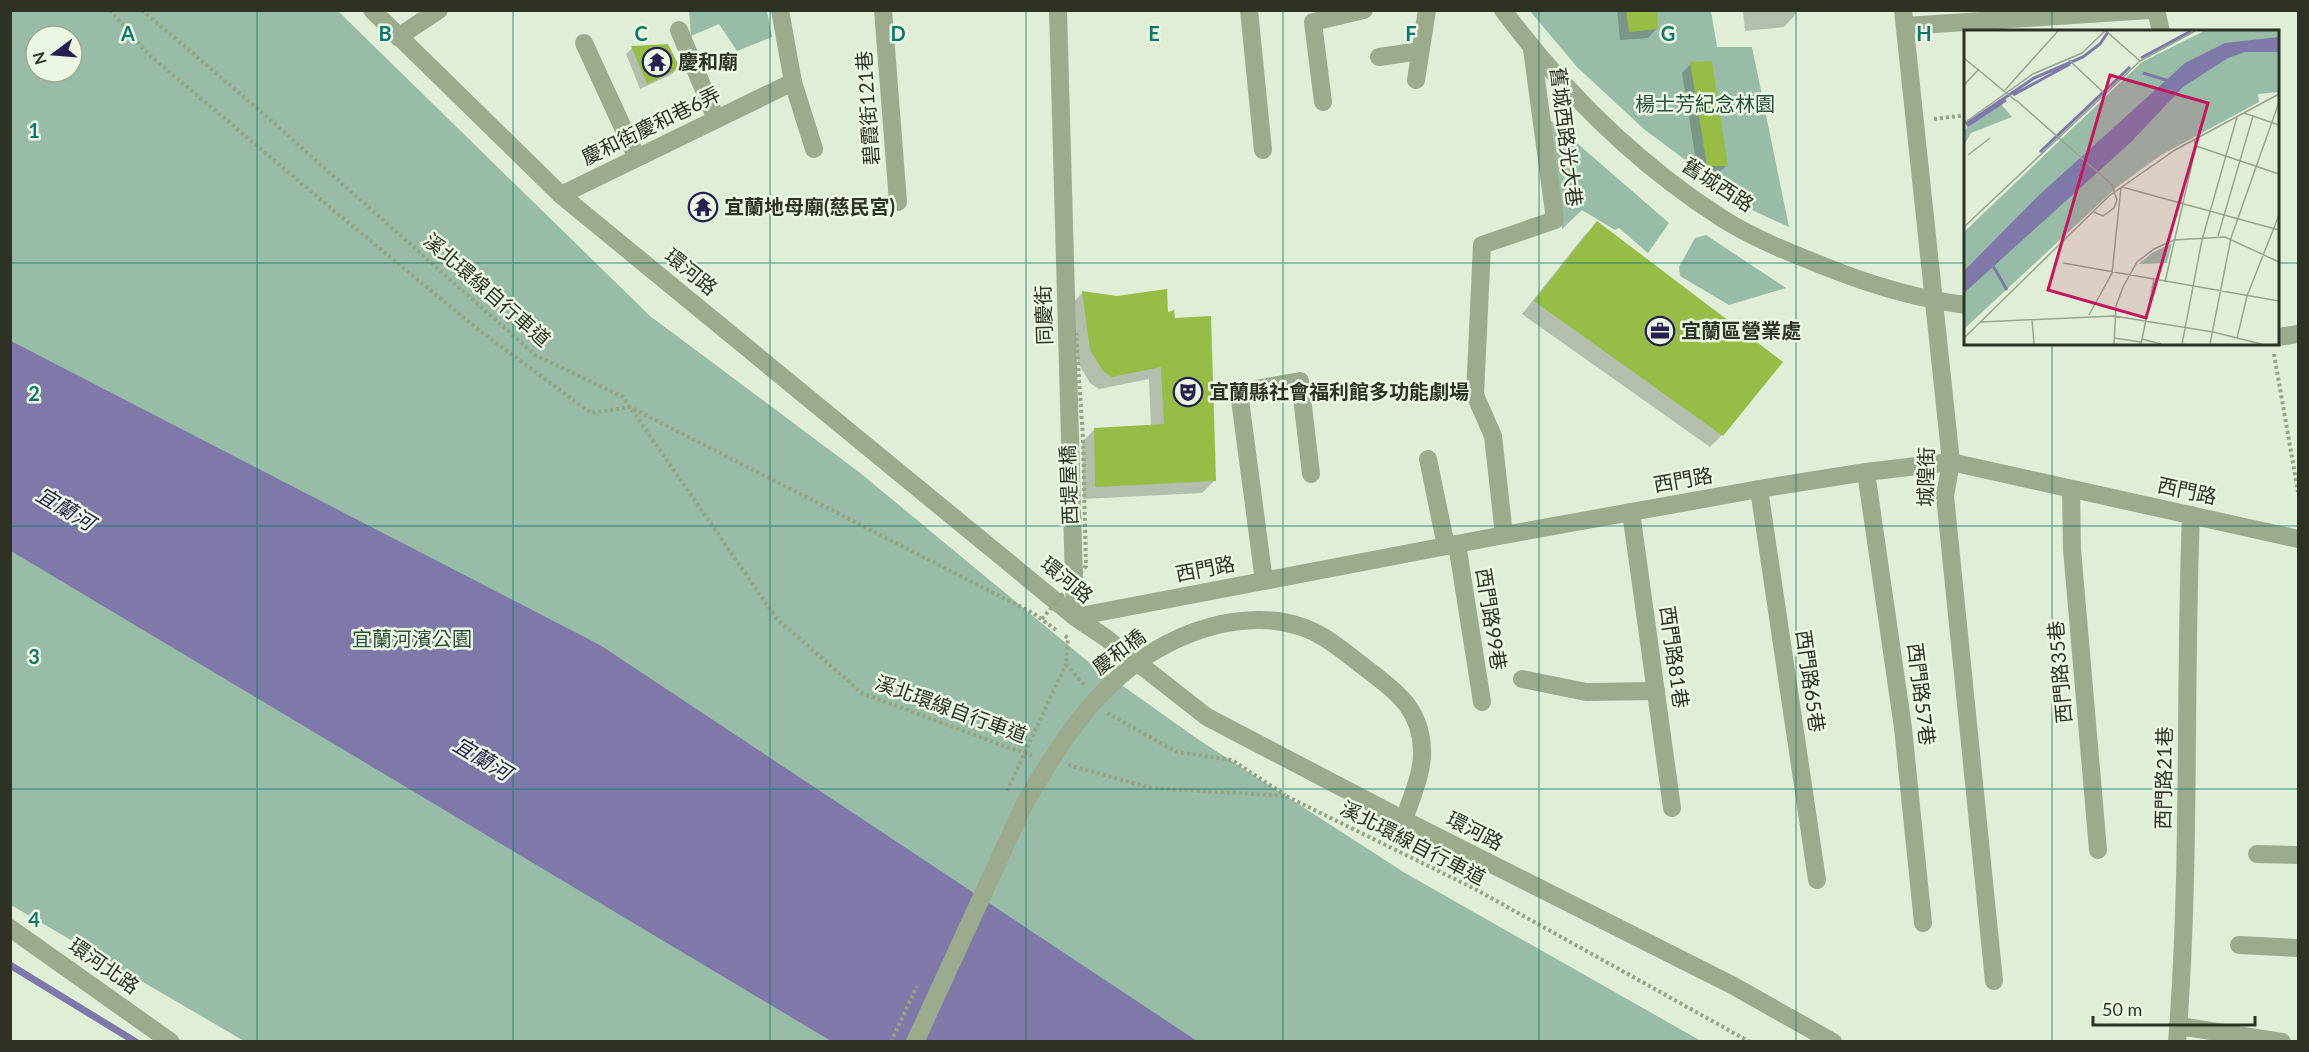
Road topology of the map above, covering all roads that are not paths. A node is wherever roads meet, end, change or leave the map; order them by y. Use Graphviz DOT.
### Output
graph roads {
  1 [pos="372,10"];
  2 [pos="439,10"];
  3 [pos="780,10"];
  4 [pos="883,10"];
  5 [pos="1058,10"];
  6 [pos="1249,10"];
  7 [pos="1364,10"];
  8 [pos="1427,10"];
  9 [pos="1503,10"];
  10 [pos="2150,10"];
  11 [pos="2156,10"];
  12 [pos="1904,18"];
  13 [pos="2117,18"];
  14 [pos="679,30"];
  15 [pos="2161,30"];
  16 [pos="398,37"];
  17 [pos="584,43"];
  18 [pos="1532,48"];
  19 [pos="1420,51"];
  20 [pos="1379,57"];
  21 [pos="1416,80"];
  22 [pos="793,82"];
  23 [pos="1323,102"];
  24 [pos="716,118"];
  25 [pos="814,148"];
  26 [pos="1263,150"];
  27 [pos="636,156"];
  28 [pos="561,195"];
  29 [pos="897,202"];
  30 [pos="1935,301"];
  31 [pos="1964,305"];
  32 [pos="2298,334"];
  33 [pos="2279,337"];
  34 [pos="1428,459"];
  35 [pos="1951,462"];
  36 [pos="1866,472"];
  37 [pos="1311,474"];
  38 [pos="1759,489"];
  39 [pos="2071,490"];
  40 [pos="1631,512"];
  41 [pos="2191,515"];
  42 [pos="1504,535"];
  43 [pos="2298,539"];
  44 [pos="1451,545"];
  45 [pos="1264,581"];
  46 [pos="1076,617"];
  47 [pos="1522,679"];
  48 [pos="1656,691"];
  49 [pos="1482,702"];
  50 [pos="1672,808"];
  51 [pos="1404,820"];
  52 [pos="2098,850"];
  53 [pos="2257,854"];
  54 [pos="2298,855"];
  55 [pos="1817,879"];
  56 [pos="1923,923"];
  57 [pos="10,928"];
  58 [pos="2239,945"];
  59 [pos="2298,948"];
  60 [pos="1994,981"];
  61 [pos="2178,1034"];
  62 [pos="171,1041"];
  63 [pos="915,1041"];
  64 [pos="1833,1041"];
  65 [pos="2281,1041"];
  1 -- 16 [label="street, 環河路"];
  2 -- 16 [label="street"];
  3 -- 22 [label="street"];
  4 -- 29 [label="street, 碧霞街121巷"];
  5 -- 46 [label="street, 同慶街"];
  6 -- 26 [label="street"];
  7 -- 23 [label="street"];
  8 -- 19 [label="street"];
  9 -- 18 [label="street, 舊城西路"];
  10 -- 13 [label="street"];
  11 -- 15 [label="street"];
  12 -- 13 [label="street"];
  12 -- 30 [label="street, 城隍街"];
  14 -- 24 [label="street"];
  16 -- 28 [label="street, 環河路"];
  17 -- 27 [label="street"];
  18 -- 30 [label="street, 舊城西路"];
  18 -- 42 [label="street, 舊城西路光大巷"];
  19 -- 20 [label="street"];
  19 -- 21 [label="street"];
  22 -- 24 [label="street, 慶和街慶和巷6弄"];
  22 -- 25 [label="street"];
  24 -- 27 [label="street, 慶和街慶和巷6弄"];
  27 -- 28 [label="street, 慶和街慶和巷6弄"];
  28 -- 46 [label="street, 環河路"];
  30 -- 31 [label="street, 舊城西路"];
  30 -- 35 [label="street, 城隍街"];
  32 -- 33 [label="street"];
  34 -- 44 [label="street, 西門路99巷"];
  35 -- 36 [label="street, 西門路"];
  35 -- 39 [label="street, 西門路"];
  35 -- 60 [label="street, 城隍街"];
  36 -- 38 [label="street, 西門路"];
  36 -- 56 [label="street, 西門路57巷"];
  37 -- 45 [label="street"];
  38 -- 40 [label="street, 西門路"];
  38 -- 55 [label="street, 西門路65巷"];
  39 -- 41 [label="street, 西門路"];
  39 -- 52 [label="street, 西門路35巷"];
  40 -- 42 [label="street, 西門路"];
  40 -- 48 [label="street, 西門路81巷"];
  41 -- 43 [label="street, 西門路"];
  41 -- 61 [label="street, 西門路21巷"];
  42 -- 44 [label="street, 西門路"];
  44 -- 45 [label="street, 西門路"];
  44 -- 49 [label="street, 西門路99巷"];
  45 -- 46 [label="street, 西門路"];
  46 -- 51 [label="street, 環河路"];
  47 -- 48 [label="street"];
  48 -- 50 [label="street, 西門路81巷"];
  51 -- 63 [label="street, 慶和橋, bridge"];
  51 -- 64 [label="street, 環河路"];
  53 -- 54 [label="street"];
  57 -- 62 [label="street, 環河北路"];
  58 -- 59 [label="street"];
  61 -- 65 [label="street"];
}
